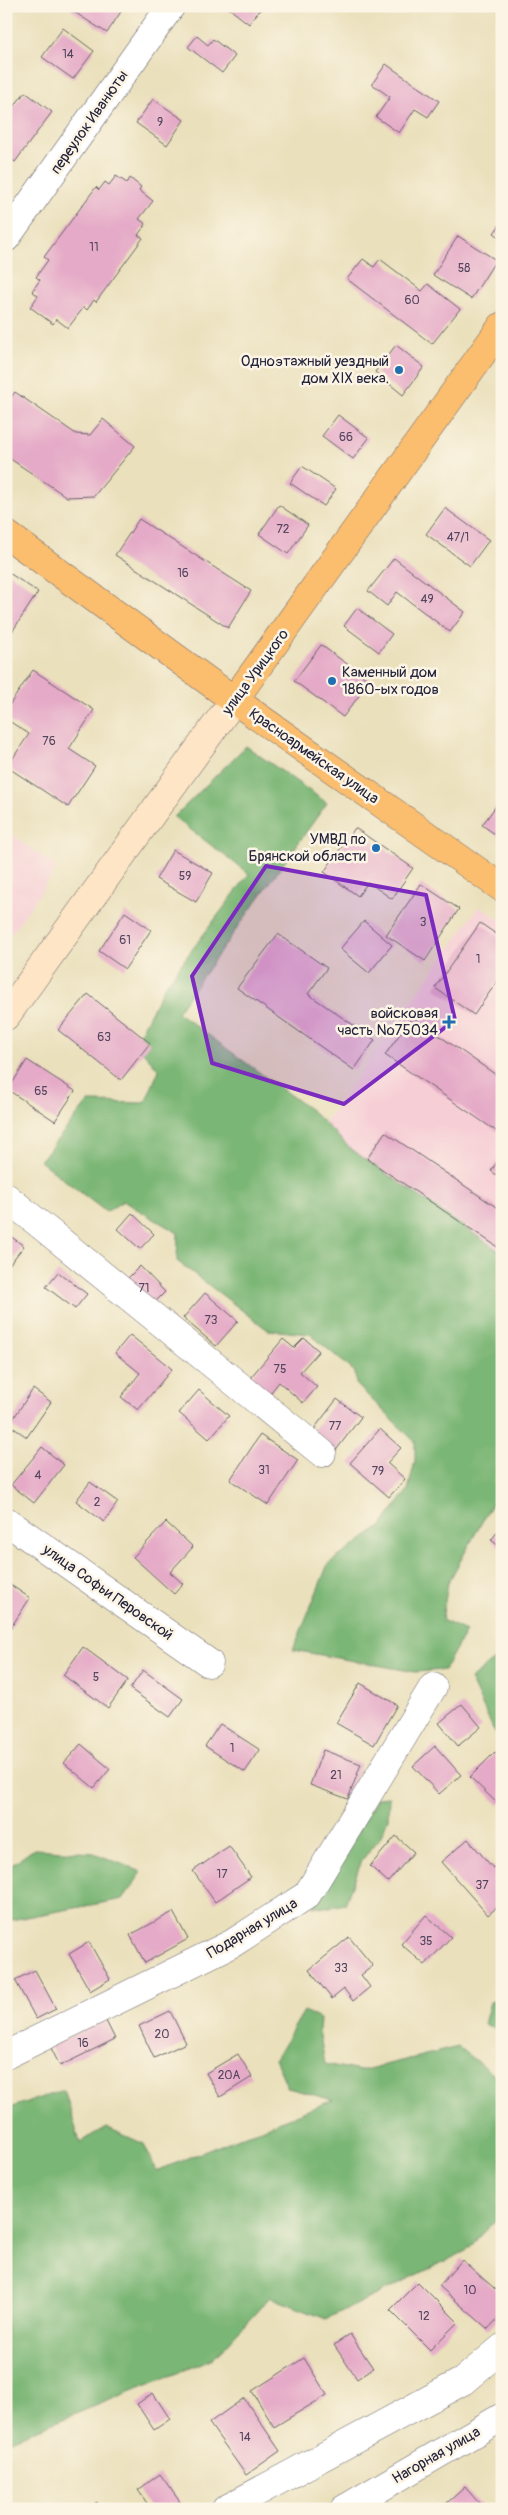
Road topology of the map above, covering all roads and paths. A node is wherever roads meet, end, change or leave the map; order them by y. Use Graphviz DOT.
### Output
graph roads {
  1 [pos="171,6"];
  2 [pos="6,238"];
  3 [pos="502,326"];
  4 [pos="6,534"];
  5 [pos="234,700"];
  6 [pos="502,888"];
  7 [pos="6,1016"];
  8 [pos="6,1197"];
  9 [pos="322,1453"];
  10 [pos="6,1521"];
  11 [pos="209,1663"];
  12 [pos="433,1687"];
  13 [pos="6,2055"];
  14 [pos="502,2348"];
  15 [pos="502,2417"];
  16 [pos="226,2509"];
  17 [pos="344,2509"];
  1 -- 2 [label="street, переулок Иванюты"];
  3 -- 5 [label="main road, улица Урицкого"];
  4 -- 5 [label="main road, Красноармейская улица"];
  5 -- 6 [label="main road, Красноармейская улица"];
  5 -- 7 [label="main road, улица Урицкого"];
  8 -- 9 [label="street"];
  10 -- 11 [label="street, улица Софьи Перовской"];
  12 -- 13 [label="street, Подарная улица"];
  14 -- 16 [label="street"];
  15 -- 17 [label="street, Нагорная улица"];
}
